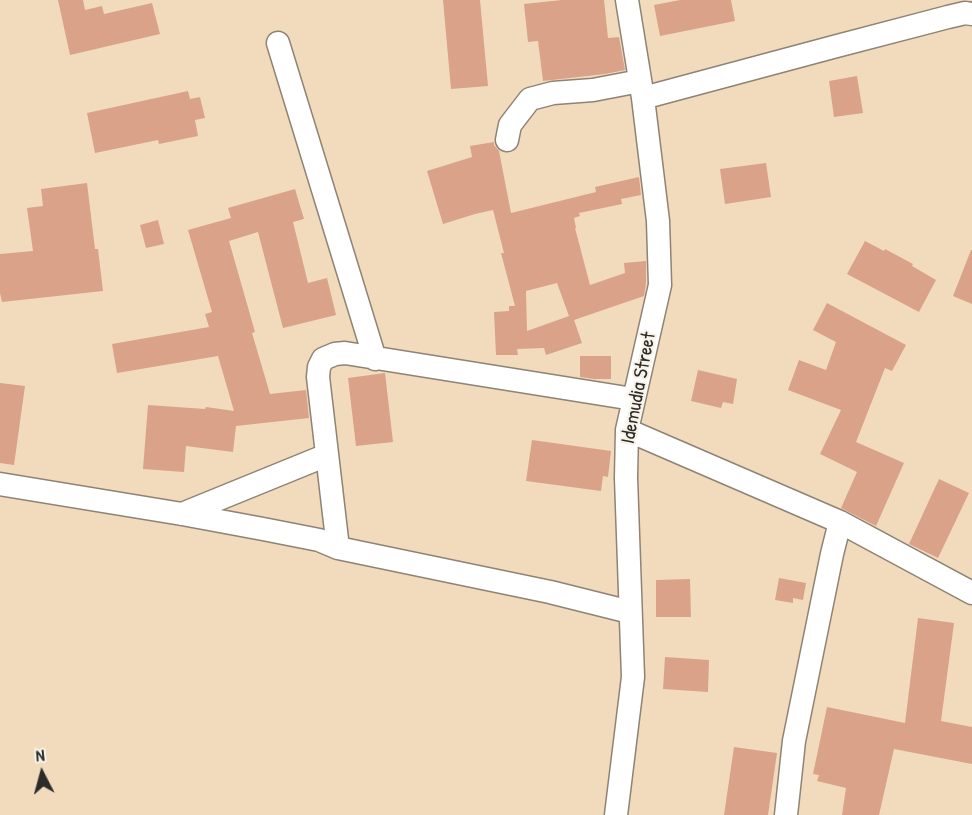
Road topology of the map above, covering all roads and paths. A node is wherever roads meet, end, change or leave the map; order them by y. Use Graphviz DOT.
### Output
graph roads {
  1 [pos="627,0"];
  2 [pos="972,14"];
  3 [pos="278,43"];
  4 [pos="642,89"];
  5 [pos="507,140"];
  6 [pos="375,359"];
  7 [pos="633,399"];
  8 [pos="627,430"];
  9 [pos="327,455"];
  10 [pos="0,484"];
  11 [pos="182,514"];
  12 [pos="840,522"];
  13 [pos="338,548"];
  14 [pos="972,593"];
  15 [pos="630,612"];
  16 [pos="616,815"];
  17 [pos="786,815"];
  1 -- 4 [label="street, Idemudia Street"];
  2 -- 4 [label="street"];
  3 -- 6 [label="street"];
  4 -- 5 [label="street"];
  4 -- 7 [label="street, Idemudia Street"];
  6 -- 7 [label="street"];
  6 -- 9 [label="street"];
  7 -- 8 [label="street, Idemudia Street"];
  8 -- 12 [label="street"];
  8 -- 15 [label="street, Idemudia Street"];
  9 -- 11 [label="street"];
  9 -- 13 [label="street"];
  10 -- 11 [label="street"];
  11 -- 13 [label="street"];
  12 -- 14 [label="street"];
  12 -- 17 [label="street"];
  13 -- 15 [label="street"];
  15 -- 16 [label="street, Idemudia Street"];
}
